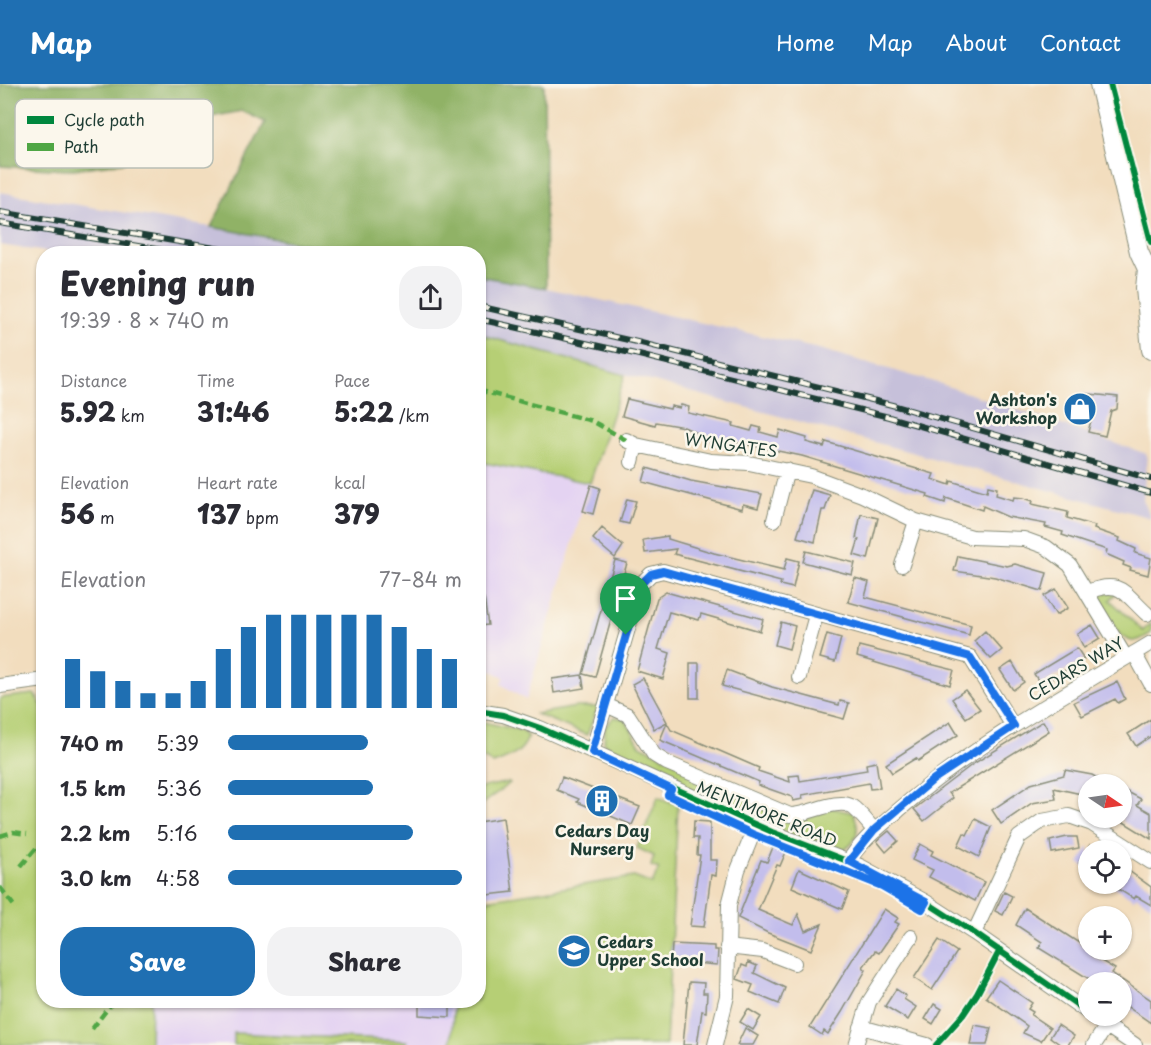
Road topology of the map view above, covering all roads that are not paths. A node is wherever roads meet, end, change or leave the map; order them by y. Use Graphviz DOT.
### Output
graph roads {
  1 [pos="1099,84"];
  2 [pos="1149,269"];
  3 [pos="1151,350"];
  4 [pos="632,462"];
  5 [pos="787,470"];
  6 [pos="774,520"];
  7 [pos="916,521"];
  8 [pos="902,565"];
  9 [pos="1087,592"];
  10 [pos="1147,614"];
  11 [pos="816,615"];
  12 [pos="1151,643"];
  13 [pos="1130,656"];
  14 [pos="799,677"];
  15 [pos="36,682"];
  16 [pos="1151,684"];
  17 [pos="0,686"];
  18 [pos="606,705"];
  19 [pos="486,713"];
  20 [pos="1014,726"];
  21 [pos="592,752"];
  22 [pos="756,826"];
  23 [pos="874,830"];
  24 [pos="849,861"];
  25 [pos="1151,862"];
  26 [pos="974,933"];
  27 [pos="911,937"];
  28 [pos="727,947"];
  29 [pos="794,963"];
  30 [pos="1078,1005"];
  31 [pos="1106,1026"];
  32 [pos="1108,1026"];
  33 [pos="861,1027"];
  34 [pos="715,1045"];
  35 [pos="856,1045"];
  36 [pos="927,1045"];
  37 [pos="1094,1045"];
  38 [pos="1135,1045"];
  1 -- 2 [label="street"];
  2 -- 3 [label="street"];
  4 -- 5 [label="street, WYNGATES"];
  5 -- 6 [label="street, WYNGATES"];
  5 -- 7 [label="street, WYNGATES"];
  7 -- 8 [label="street"];
  7 -- 9 [label="street, WYNGATES"];
  9 -- 10 [label="street"];
  9 -- 13 [label="street, WYNGATES"];
  11 -- 14 [label="street"];
  11 -- 18 [label="street"];
  11 -- 20 [label="street"];
  12 -- 13 [label="street, CEDARS WAY"];
  13 -- 16 [label="street, WYNGATES"];
  13 -- 20 [label="street, CEDARS WAY"];
  15 -- 17 [label="street"];
  18 -- 21 [label="street"];
  18 -- 23 [label="street"];
  19 -- 21 [label="street, MENTMORE ROAD"];
  20 -- 23 [label="street, CEDARS WAY"];
  21 -- 22 [label="street, MENTMORE ROAD"];
  22 -- 24 [label="street, MENTMORE ROAD"];
  22 -- 28 [label="street"];
  23 -- 24 [label="street, CEDARS WAY"];
  24 -- 26 [label="street, MENTMORE ROAD"];
  25 -- 26 [label="street"];
  26 -- 30 [label="street, MENTMORE ROAD"];
  27 -- 33 [label="street"];
  28 -- 29 [label="street"];
  28 -- 34 [label="street"];
  31 -- 37 [label="street"];
  32 -- 38 [label="street, MENTMORE ROAD"];
  33 -- 35 [label="street"];
  33 -- 36 [label="street"];
}
